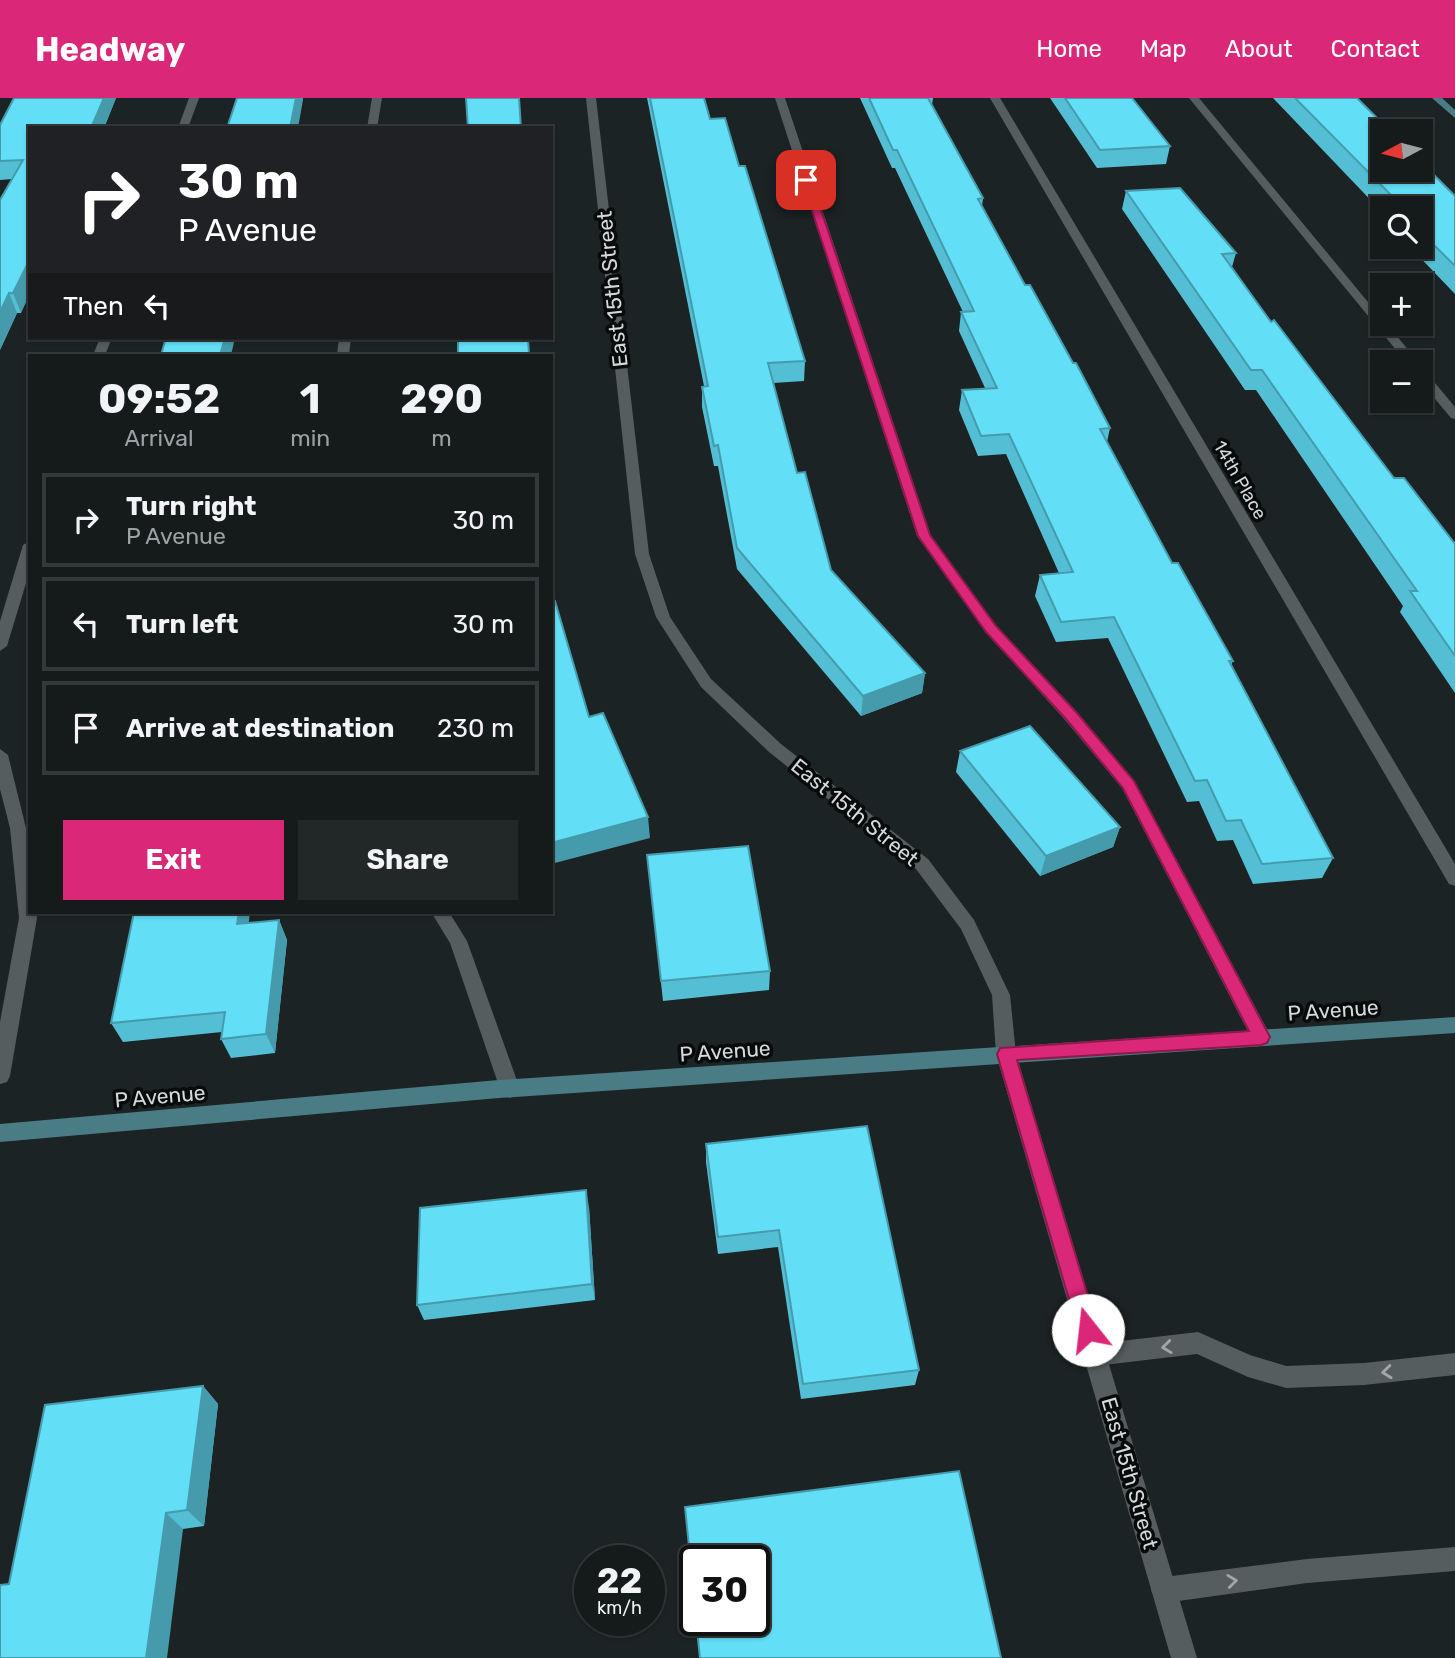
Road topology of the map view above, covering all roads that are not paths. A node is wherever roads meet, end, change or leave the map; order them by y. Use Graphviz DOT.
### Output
graph roads {
  1 [pos="194,98"];
  2 [pos="377,98"];
  3 [pos="591,98"];
  4 [pos="780,98"];
  5 [pos="995,98"];
  6 [pos="1194,98"];
  7 [pos="1437,98"];
  8 [pos="1455,115"];
  9 [pos="184,126"];
  10 [pos="372,126"];
  11 [pos="1402,350"];
  12 [pos="1433,388"];
  13 [pos="1455,415"];
  14 [pos="28,552"];
  15 [pos="0,646"];
  16 [pos="0,755"];
  17 [pos="1455,879"];
  18 [pos="441,914"];
  19 [pos="1455,1025"];
  20 [pos="1261,1037"];
  21 [pos="1006,1054"];
  22 [pos="0,1076"];
  23 [pos="510,1089"];
  24 [pos="0,1133"];
  25 [pos="1096,1355"];
  26 [pos="1455,1364"];
  27 [pos="1455,1559"];
  28 [pos="1164,1590"];
  29 [pos="1184,1658"];
  1 -- 9 [label="street"];
  2 -- 10 [label="street"];
  3 -- 21 [label="street, East 15th Street"];
  4 -- 20 [label="street"];
  5 -- 17 [label="street, 14th Place"];
  6 -- 11 [label="street"];
  7 -- 8 [label="street"];
  12 -- 13 [label="street"];
  14 -- 15 [label="street"];
  16 -- 22 [label="street"];
  18 -- 23 [label="street"];
  19 -- 20 [label="street, P Avenue"];
  20 -- 21 [label="street, P Avenue"];
  21 -- 23 [label="street, P Avenue"];
  21 -- 25 [label="street, East 15th Street"];
  23 -- 24 [label="street, P Avenue"];
  26 -- 25 [label="street, one-way"];
  25 -- 28 [label="street, East 15th Street"];
  28 -- 27 [label="street, one-way"];
  28 -- 29 [label="street, East 15th Street"];
}
